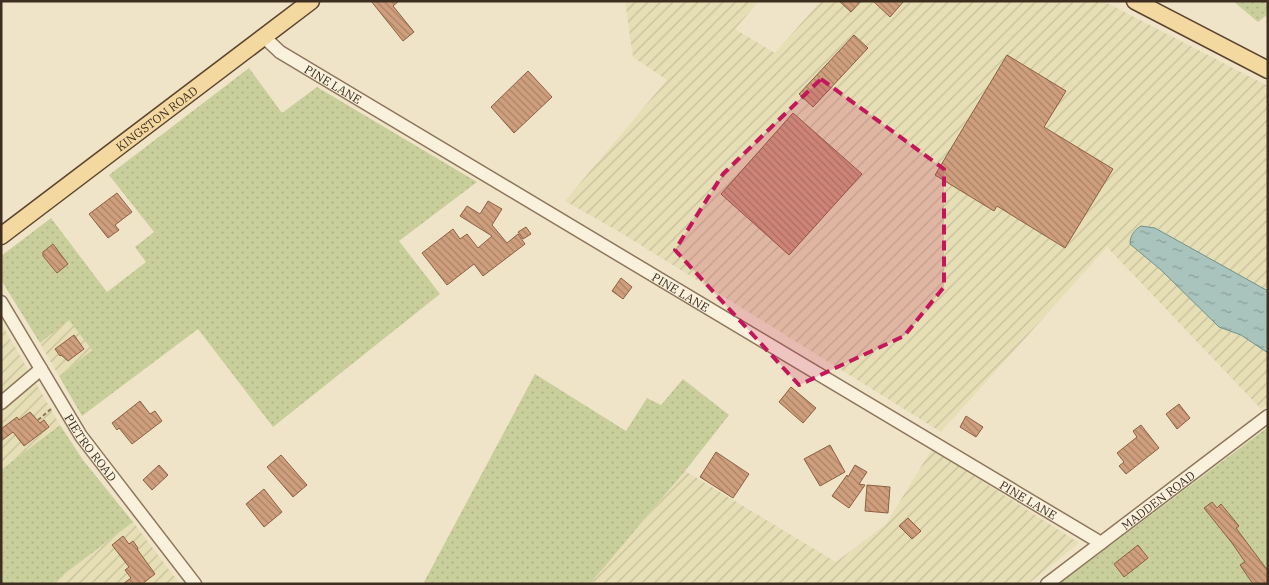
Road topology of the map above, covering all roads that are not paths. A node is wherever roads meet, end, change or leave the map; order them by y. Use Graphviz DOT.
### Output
graph roads {
  1 [pos="311,1"];
  2 [pos="1135,1"];
  3 [pos="264,37"];
  4 [pos="1268,70"];
  5 [pos="1,236"];
  6 [pos="1,302"];
  7 [pos="41,369"];
  8 [pos="1,403"];
  9 [pos="1268,416"];
  10 [pos="1101,543"];
  11 [pos="194,584"];
  12 [pos="1048,584"];
  1 -- 3 [label="main road, KINGSTON ROAD"];
  2 -- 4 [label="main road"];
  3 -- 5 [label="main road, KINGSTON ROAD"];
  3 -- 10 [label="street, PINE LANE"];
  6 -- 7 [label="street, PIETRO ROAD"];
  7 -- 8 [label="street"];
  7 -- 11 [label="street, PIETRO ROAD"];
  9 -- 10 [label="street, MADDEN ROAD"];
  10 -- 12 [label="street, MADDEN ROAD"];
}
